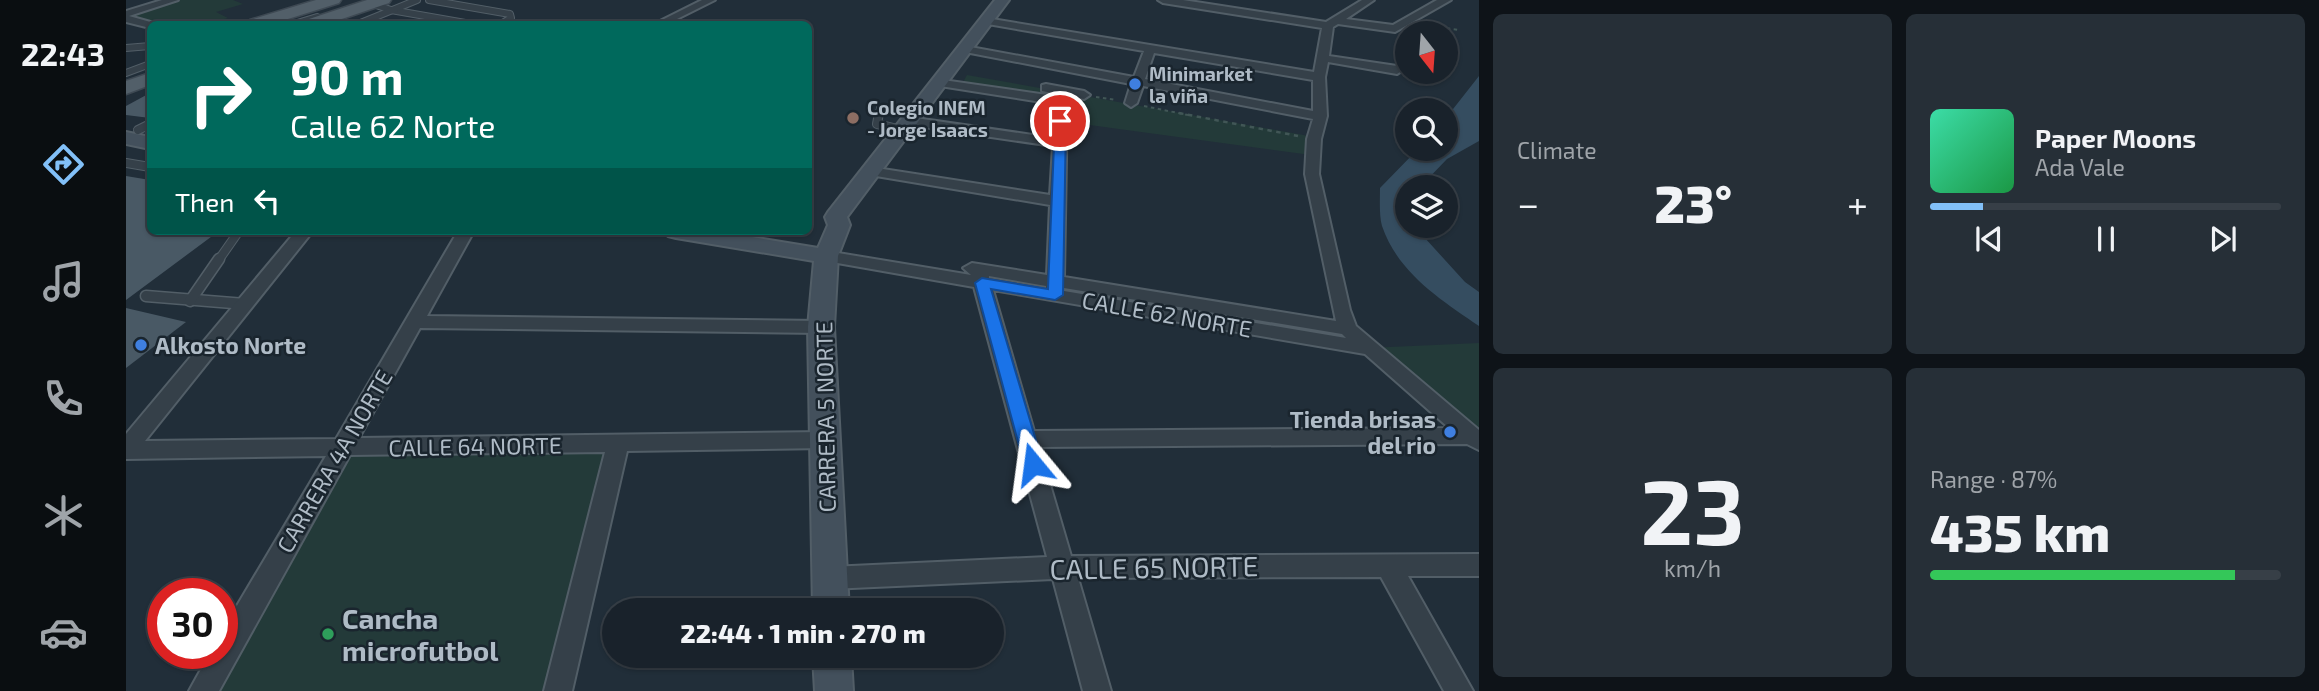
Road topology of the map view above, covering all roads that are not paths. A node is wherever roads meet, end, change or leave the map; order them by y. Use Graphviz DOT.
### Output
graph roads {
  1 [pos="173,0"];
  2 [pos="429,0"];
  3 [pos="1002,0"];
  4 [pos="1016,0"];
  5 [pos="1163,0"];
  6 [pos="1369,0"];
  7 [pos="1446,0"];
  8 [pos="412,1"];
  9 [pos="704,1"];
  10 [pos="335,2"];
  11 [pos="379,3"];
  12 [pos="126,16"];
  13 [pos="267,21"];
  14 [pos="277,21"];
  15 [pos="306,21"];
  16 [pos="322,21"];
  17 [pos="361,21"];
  18 [pos="458,21"];
  19 [pos="506,21"];
  20 [pos="665,21"];
  21 [pos="993,22"];
  22 [pos="1332,23"];
  23 [pos="147,24"];
  24 [pos="147,46"];
  25 [pos="126,48"];
  26 [pos="1150,49"];
  27 [pos="972,50"];
  28 [pos="1322,58"];
  29 [pos="147,63"];
  30 [pos="147,63"];
  31 [pos="126,68"];
  32 [pos="1395,70"];
  33 [pos="126,73"];
  34 [pos="1319,77"];
  35 [pos="147,78"];
  36 [pos="952,80"];
  37 [pos="1137,81"];
  38 [pos="126,85"];
  39 [pos="1084,95"];
  40 [pos="1131,103"];
  41 [pos="1320,116"];
  42 [pos="913,122"];
  43 [pos="1060,143"];
  44 [pos="126,163"];
  45 [pos="147,166"];
  46 [pos="879,172"];
  47 [pos="1057,201"];
  48 [pos="236,235"];
  49 [pos="302,235"];
  50 [pos="464,235"];
  51 [pos="732,235"];
  52 [pos="782,235"];
  53 [pos="831,242"];
  54 [pos="980,276"];
  55 [pos="1055,288"];
  56 [pos="146,296"];
  57 [pos="190,301"];
  58 [pos="245,304"];
  59 [pos="414,322"];
  60 [pos="821,327"];
  61 [pos="1348,329"];
  62 [pos="1368,348"];
  63 [pos="1026,439"];
  64 [pos="1476,439"];
  65 [pos="825,440"];
  66 [pos="618,444"];
  67 [pos="342,447"];
  68 [pos="126,450"];
  69 [pos="1387,564"];
  70 [pos="1479,565"];
  71 [pos="1062,567"];
  72 [pos="830,578"];
  73 [pos="831,598"];
  74 [pos="833,668"];
  75 [pos="203,691"];
  76 [pos="558,691"];
  77 [pos="834,691"];
  78 [pos="1097,691"];
  79 [pos="1460,691"];
  1 -- 12 [label="street"];
  2 -- 19 [label="lane"];
  3 -- 21 [label="street, CARRERA 5 NORTE"];
  4 -- 21 [label="street, CARRERA 5 NORTE"];
  5 -- 22 [label="street"];
  6 -- 22 [label="street"];
  7 -- 22 [label="street"];
  8 -- 11 [label="lane"];
  9 -- 20 [label="street"];
  10 -- 13 [label="main road"];
  10 -- 14 [label="lane"];
  11 -- 15 [label="lane"];
  11 -- 16 [label="main road"];
  11 -- 17 [label="lane"];
  11 -- 18 [label="lane"];
  12 -- 23 [label="street"];
  21 -- 26 [label="street"];
  21 -- 27 [label="street, CARRERA 5 NORTE"];
  22 -- 28 [label="street"];
  24 -- 25 [label="lane"];
  26 -- 34 [label="street"];
  26 -- 37 [label="street"];
  27 -- 36 [label="street, CARRERA 5 NORTE"];
  27 -- 37 [label="street"];
  28 -- 32 [label="street"];
  28 -- 34 [label="street"];
  29 -- 31 [label="main road"];
  30 -- 33 [label="lane"];
  34 -- 41 [label="street"];
  35 -- 38 [label="main road"];
  36 -- 39 [label="street"];
  36 -- 42 [label="street, CARRERA 5 NORTE"];
  36 -- 43 [label="street"];
  37 -- 40 [label="street"];
  37 -- 41 [label="street"];
  41 -- 61 [label="street"];
  42 -- 43 [label="street"];
  42 -- 46 [label="street, CARRERA 5 NORTE"];
  43 -- 47 [label="street"];
  44 -- 45 [label="lane"];
  46 -- 47 [label="street"];
  46 -- 53 [label="street, CARRERA 5 NORTE"];
  47 -- 55 [label="street"];
  48 -- 57 [label="lane"];
  49 -- 58 [label="street"];
  50 -- 59 [label="street, CARRERA 4A NORTE"];
  51 -- 53 [label="street, CALLE 62 NORTE"];
  52 -- 53 [label="street, CALLE 62 NORTE"];
  53 -- 54 [label="street, CALLE 62 NORTE"];
  53 -- 60 [label="street, CARRERA 5 NORTE"];
  54 -- 55 [label="street, CALLE 62 NORTE"];
  54 -- 63 [label="street"];
  55 -- 61 [label="street, CALLE 62 NORTE"];
  55 -- 62 [label="street, CALLE 62 NORTE"];
  56 -- 57 [label="lane"];
  57 -- 58 [label="lane"];
  58 -- 68 [label="street"];
  59 -- 60 [label="street"];
  59 -- 67 [label="street, CARRERA 4A NORTE"];
  60 -- 65 [label="street, CARRERA 5 NORTE"];
  61 -- 62 [label="street"];
  62 -- 64 [label="street"];
  63 -- 64 [label="street"];
  63 -- 71 [label="street"];
  65 -- 66 [label="street, CALLE 64 NORTE"];
  65 -- 72 [label="street, CARRERA 5 NORTE"];
  66 -- 67 [label="street, CALLE 64 NORTE"];
  66 -- 76 [label="street"];
  67 -- 68 [label="street, CALLE 64 NORTE"];
  67 -- 75 [label="street, CARRERA 4A NORTE"];
  69 -- 70 [label="street, CALLE 65 NORTE"];
  69 -- 71 [label="street, CALLE 65 NORTE"];
  69 -- 79 [label="street"];
  71 -- 72 [label="street, CALLE 65 NORTE"];
  71 -- 78 [label="street"];
  72 -- 73 [label="street, CARRERA 5 NORTE"];
  74 -- 77 [label="street"];
}
